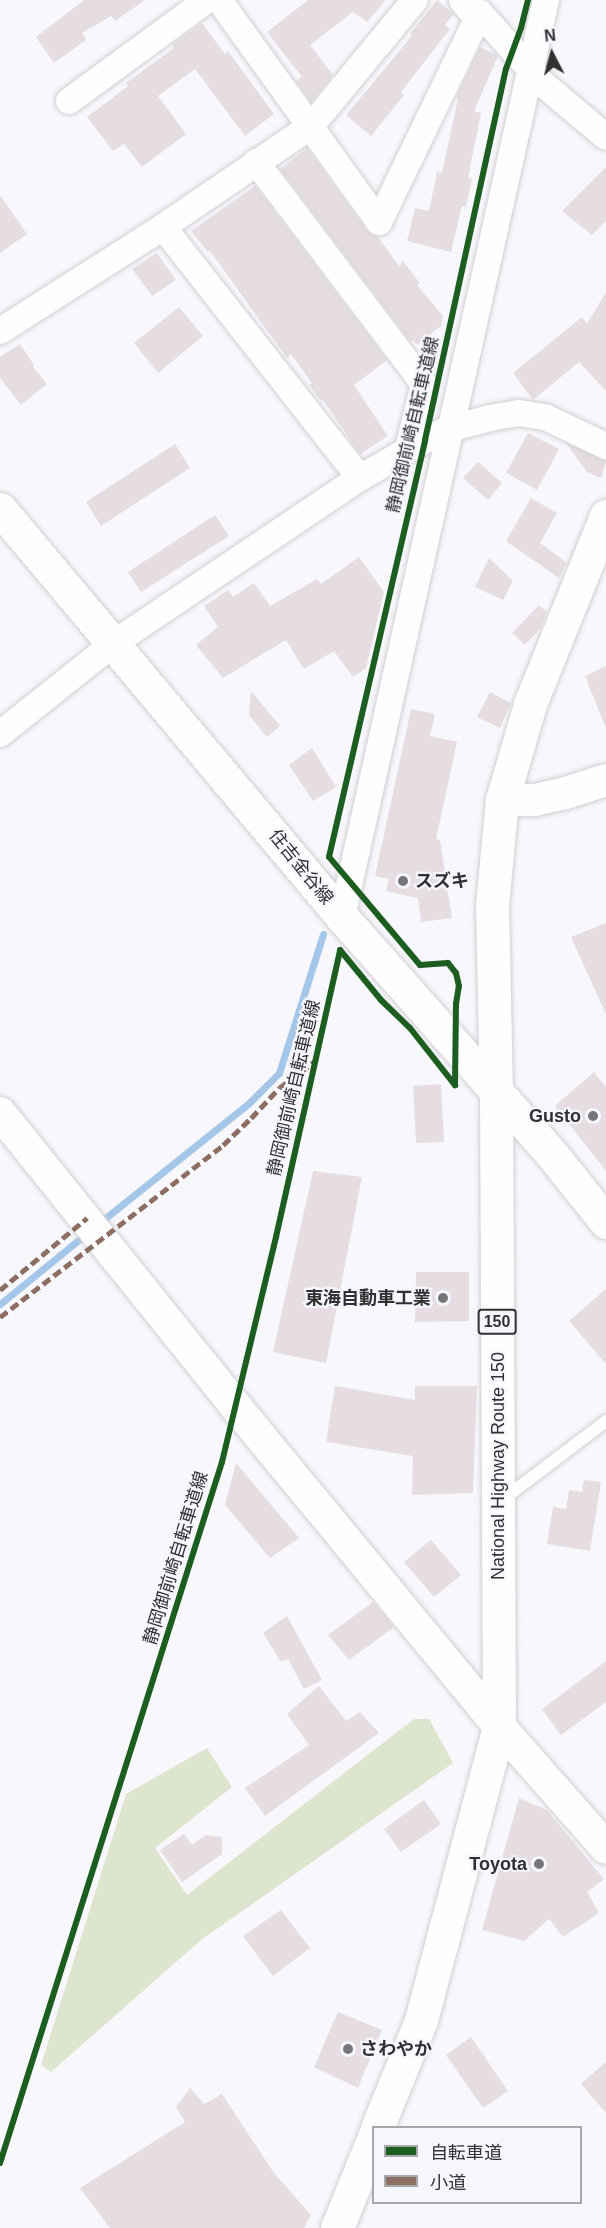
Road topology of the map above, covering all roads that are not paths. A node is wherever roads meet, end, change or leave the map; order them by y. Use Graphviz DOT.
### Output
graph roads {
  1 [pos="207,0"];
  2 [pos="219,0"];
  3 [pos="415,0"];
  4 [pos="546,0"];
  5 [pos="471,6"];
  6 [pos="529,67"];
  7 [pos="69,101"];
  8 [pos="311,126"];
  9 [pos="606,137"];
  10 [pos="256,162"];
  11 [pos="163,227"];
  12 [pos="0,331"];
  13 [pos="449,429"];
  14 [pos="606,446"];
  15 [pos="408,448"];
  16 [pos="360,478"];
  17 [pos="0,509"];
  18 [pos="606,516"];
  19 [pos="114,643"];
  20 [pos="0,734"];
  21 [pos="606,780"];
  22 [pos="502,800"];
  23 [pos="342,917"];
  24 [pos="496,1093"];
  25 [pos="0,1113"];
  26 [pos="606,1222"];
  27 [pos="606,1421"];
  28 [pos="498,1503"];
  29 [pos="499,1726"];
  30 [pos="606,1848"];
  31 [pos="377,2126"];
  32 [pos="372,2142"];
  33 [pos="337,2228"];
  1 -- 7 [label="street"];
  2 -- 8 [label="street"];
  3 -- 8 [label="street"];
  4 -- 6 [label="street"];
  5 -- 6 [label="street"];
  5 -- 8 [label="street"];
  6 -- 9 [label="street"];
  6 -- 13 [label="street"];
  8 -- 10 [label="street"];
  10 -- 11 [label="street"];
  10 -- 15 [label="street"];
  11 -- 12 [label="street"];
  11 -- 16 [label="street"];
  13 -- 14 [label="street"];
  13 -- 15 [label="street"];
  13 -- 23 [label="street"];
  15 -- 16 [label="street"];
  16 -- 19 [label="street"];
  17 -- 19 [label="main road, 住吉金谷線"];
  18 -- 22 [label="main road, National Highway Route 150 / 150"];
  19 -- 20 [label="street"];
  19 -- 23 [label="main road, 住吉金谷線"];
  21 -- 22 [label="street"];
  22 -- 24 [label="main road, National Highway Route 150 / 150"];
  23 -- 24 [label="main road, 住吉金谷線"];
  24 -- 26 [label="main road, 住吉金谷線"];
  24 -- 28 [label="main road, National Highway Route 150 / 150"];
  25 -- 29 [label="street"];
  27 -- 28 [label="lane"];
  28 -- 29 [label="main road, National Highway Route 150 / 150"];
  29 -- 30 [label="street"];
  29 -- 31 [label="main road, National Highway Route 150 / 150"];
  32 -- 33 [label="main road"];
}
